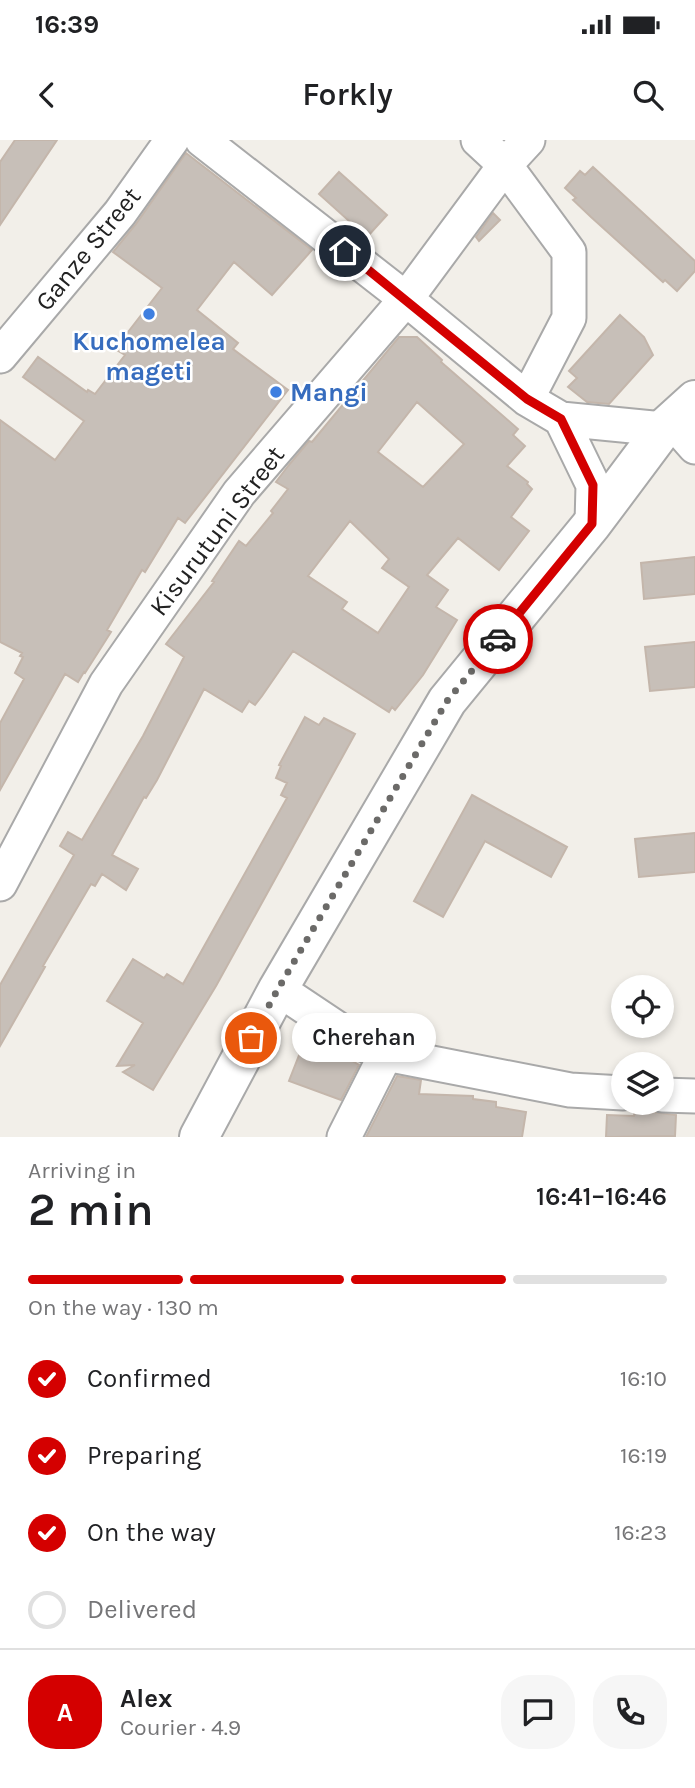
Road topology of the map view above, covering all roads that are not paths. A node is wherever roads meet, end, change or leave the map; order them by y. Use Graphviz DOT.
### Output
graph roads {
  1 [pos="172,140"];
  2 [pos="202,140"];
  3 [pos="478,140"];
  4 [pos="528,140"];
  5 [pos="505,165"];
  6 [pos="406,299"];
  7 [pos="0,356"];
  8 [pos="527,399"];
  9 [pos="561,419"];
  10 [pos="681,424"];
  11 [pos="592,524"];
  12 [pos="0,884"];
  13 [pos="278,989"];
  14 [pos="386,1054"];
  15 [pos="611,1092"];
  16 [pos="674,1095"];
  17 [pos="695,1096"];
  18 [pos="198,1137"];
  19 [pos="344,1137"];
  1 -- 7 [label="street, Ganze Street"];
  2 -- 6 [label="street"];
  3 -- 5 [label="street"];
  4 -- 5 [label="street, Kisurutuni Street"];
  5 -- 6 [label="street, Kisurutuni Street"];
  5 -- 8 [label="street"];
  6 -- 8 [label="street"];
  6 -- 12 [label="street, Kisurutuni Street"];
  8 -- 9 [label="street"];
  9 -- 10 [label="street"];
  9 -- 11 [label="street"];
  10 -- 11 [label="street"];
  11 -- 13 [label="street"];
  13 -- 14 [label="street"];
  13 -- 18 [label="street"];
  14 -- 15 [label="street"];
  14 -- 19 [label="street"];
  16 -- 17 [label="street"];
}
